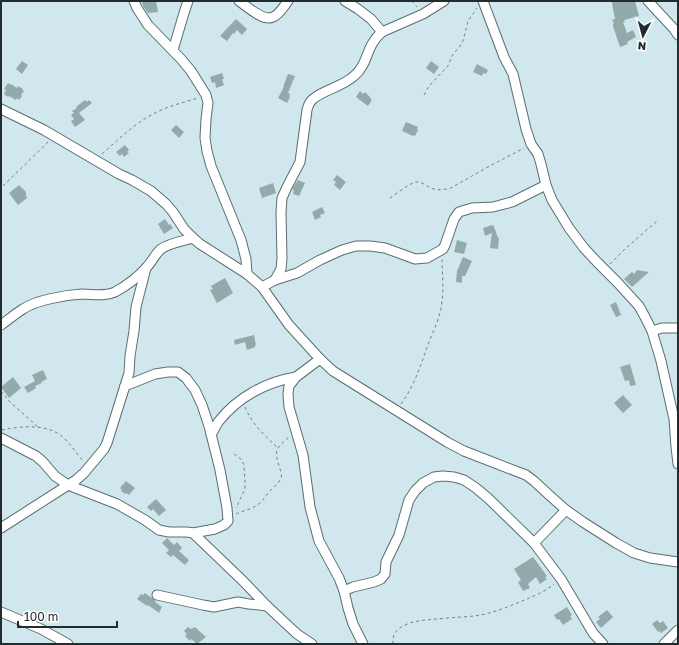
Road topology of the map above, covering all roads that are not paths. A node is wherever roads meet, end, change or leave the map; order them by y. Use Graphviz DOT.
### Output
graph roads {
  1 [pos="134,1"];
  2 [pos="188,1"];
  3 [pos="239,1"];
  4 [pos="288,1"];
  5 [pos="345,1"];
  6 [pos="444,1"];
  7 [pos="483,1"];
  8 [pos="648,1"];
  9 [pos="382,32"];
  10 [pos="678,35"];
  11 [pos="173,50"];
  12 [pos="1,109"];
  13 [pos="546,185"];
  14 [pos="193,238"];
  15 [pos="146,268"];
  16 [pos="247,274"];
  17 [pos="275,280"];
  18 [pos="262,287"];
  19 [pos="1,325"];
  20 [pos="678,328"];
  21 [pos="652,331"];
  22 [pos="320,359"];
  23 [pos="296,377"];
  24 [pos="125,386"];
  25 [pos="676,419"];
  26 [pos="211,435"];
  27 [pos="1,438"];
  28 [pos="678,464"];
  29 [pos="68,485"];
  30 [pos="566,510"];
  31 [pos="1,528"];
  32 [pos="193,533"];
  33 [pos="534,543"];
  34 [pos="678,562"];
  35 [pos="344,591"];
  36 [pos="157,595"];
  37 [pos="267,606"];
  38 [pos="1,612"];
  39 [pos="678,630"];
  40 [pos="68,644"];
  41 [pos="312,644"];
  42 [pos="363,644"];
  43 [pos="603,644"];
  44 [pos="664,644"];
  1 -- 11 [label="street"];
  2 -- 11 [label="street"];
  3 -- 4 [label="street"];
  5 -- 9 [label="street"];
  6 -- 9 [label="street"];
  7 -- 13 [label="street"];
  8 -- 10 [label="street"];
  9 -- 17 [label="street"];
  11 -- 16 [label="street"];
  12 -- 14 [label="street"];
  13 -- 17 [label="street"];
  13 -- 21 [label="street"];
  14 -- 15 [label="street"];
  14 -- 16 [label="street"];
  15 -- 19 [label="street"];
  15 -- 24 [label="street"];
  16 -- 18 [label="street"];
  17 -- 18 [label="street"];
  18 -- 22 [label="street"];
  20 -- 21 [label="street"];
  21 -- 25 [label="street"];
  22 -- 23 [label="street"];
  22 -- 30 [label="street"];
  23 -- 26 [label="street"];
  23 -- 35 [label="street"];
  24 -- 26 [label="street"];
  24 -- 29 [label="street"];
  25 -- 28 [label="street"];
  26 -- 32 [label="street"];
  27 -- 29 [label="street"];
  29 -- 31 [label="street"];
  29 -- 32 [label="street"];
  30 -- 33 [label="street"];
  30 -- 34 [label="street"];
  32 -- 37 [label="street"];
  33 -- 35 [label="street"];
  33 -- 43 [label="street"];
  35 -- 42 [label="street"];
  36 -- 37 [label="street"];
  37 -- 41 [label="street"];
  38 -- 40 [label="street"];
  39 -- 44 [label="street"];
}
